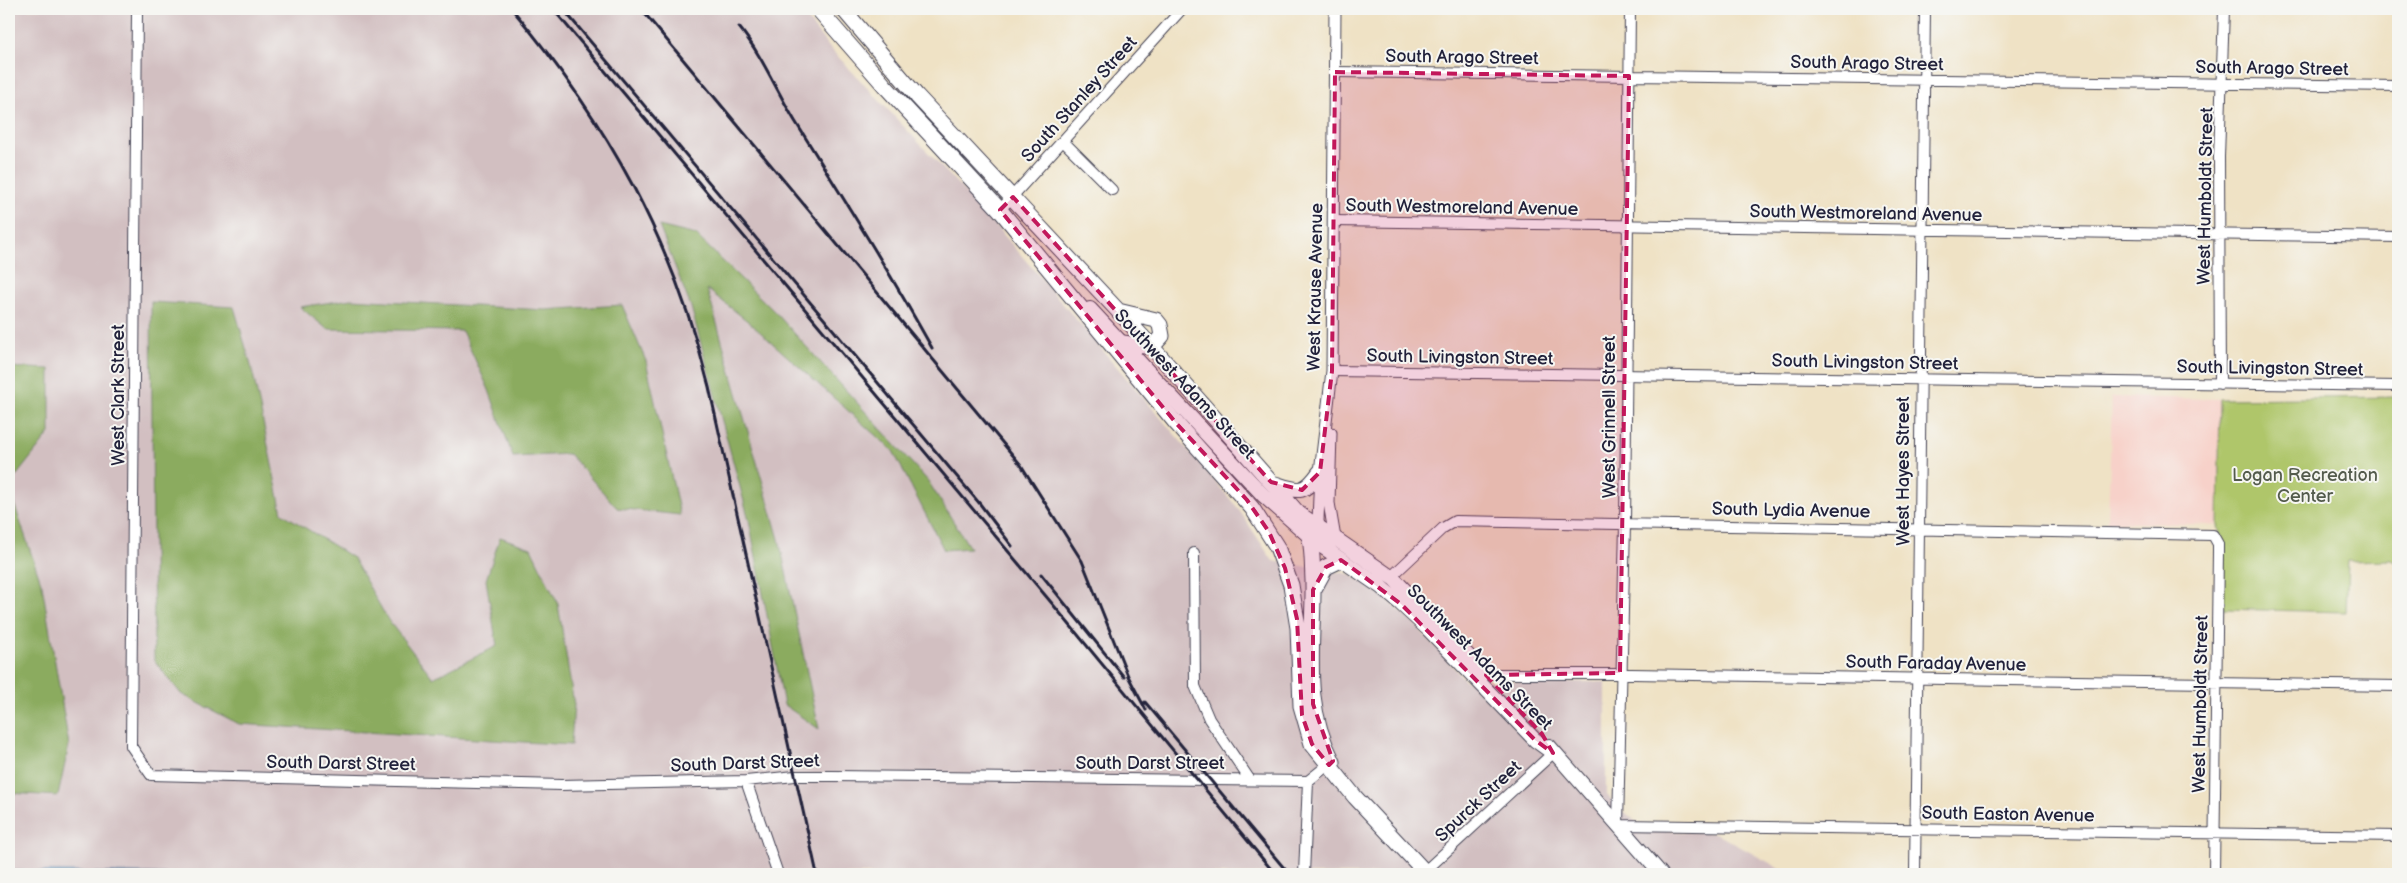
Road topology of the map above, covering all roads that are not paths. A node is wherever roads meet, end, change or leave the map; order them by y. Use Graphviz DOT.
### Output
graph roads {
  1 [pos="137,9"];
  2 [pos="818,9"];
  3 [pos="843,9"];
  4 [pos="1182,9"];
  5 [pos="1335,9"];
  6 [pos="1630,9"];
  7 [pos="1925,9"];
  8 [pos="2224,9"];
  9 [pos="1335,72"];
  10 [pos="1629,76"];
  11 [pos="1924,81"];
  12 [pos="2223,84"];
  13 [pos="2398,86"];
  14 [pos="1063,142"];
  15 [pos="1112,190"];
  16 [pos="1013,197"];
  17 [pos="1000,210"];
  18 [pos="1334,221"];
  19 [pos="1628,226"];
  20 [pos="1922,230"];
  21 [pos="2220,234"];
  22 [pos="2398,237"];
  23 [pos="1046,265"];
  24 [pos="1118,311"];
  25 [pos="1123,343"];
  26 [pos="1152,347"];
  27 [pos="1332,371"];
  28 [pos="1625,375"];
  29 [pos="1919,379"];
  30 [pos="2220,384"];
  31 [pos="2398,386"];
  32 [pos="1320,472"];
  33 [pos="1271,482"];
  34 [pos="1625,524"];
  35 [pos="1918,528"];
  36 [pos="1314,532"];
  37 [pos="2213,536"];
  38 [pos="1335,538"];
  39 [pos="1194,553"];
  40 [pos="1340,559"];
  41 [pos="1391,576"];
  42 [pos="1313,590"];
  43 [pos="1620,673"];
  44 [pos="1479,674"];
  45 [pos="1917,678"];
  46 [pos="2216,683"];
  47 [pos="2398,686"];
  48 [pos="1553,753"];
  49 [pos="1331,763"];
  50 [pos="151,775"];
  51 [pos="1250,780"];
  52 [pos="1308,780"];
  53 [pos="746,781"];
  54 [pos="1618,825"];
  55 [pos="1915,829"];
  56 [pos="2214,834"];
  57 [pos="2398,836"];
  58 [pos="1426,873"];
  59 [pos="778,874"];
  60 [pos="1304,874"];
  61 [pos="1661,874"];
  62 [pos="1915,874"];
  63 [pos="2214,874"];
  1 -- 50 [label="street, West Clark Street"];
  2 -- 17 [label="main road, Southwest Adams Street"];
  3 -- 16 [label="main road, Southwest Adams Street"];
  4 -- 14 [label="street, South Stanley Street"];
  5 -- 9 [label="street, West Krause Avenue"];
  6 -- 10 [label="street, West Grinnell Street"];
  7 -- 11 [label="street, West Hayes Street"];
  8 -- 12 [label="street, West Humboldt Street"];
  9 -- 10 [label="street, South Arago Street"];
  9 -- 18 [label="street, West Krause Avenue"];
  10 -- 11 [label="street, South Arago Street"];
  10 -- 19 [label="street, West Grinnell Street"];
  11 -- 12 [label="street, South Arago Street"];
  11 -- 20 [label="street, West Hayes Street"];
  12 -- 13 [label="street, South Arago Street"];
  12 -- 21 [label="street, West Humboldt Street"];
  14 -- 15 [label="street"];
  14 -- 16 [label="street, South Stanley Street"];
  16 -- 17 [label="street, South Stanley Street"];
  16 -- 24 [label="main road, Southwest Adams Street"];
  17 -- 23 [label="main road, Southwest Adams Street"];
  18 -- 19 [label="street, South Westmoreland Avenue"];
  18 -- 27 [label="street, West Krause Avenue"];
  19 -- 20 [label="street, South Westmoreland Avenue"];
  19 -- 28 [label="street, West Grinnell Street"];
  20 -- 21 [label="street, South Westmoreland Avenue"];
  20 -- 29 [label="street, West Hayes Street"];
  21 -- 22 [label="street, South Westmoreland Avenue"];
  21 -- 30 [label="street, West Humboldt Street"];
  23 -- 25 [label="main road, Southwest Adams Street"];
  23 -- 49 [label="main road"];
  24 -- 26 [label="main road, Southwest Adams Street"];
  24 -- 26 [label="main road"];
  25 -- 26 [label="main road"];
  25 -- 36 [label="main road, Southwest Adams Street"];
  26 -- 33 [label="main road, Southwest Adams Street"];
  27 -- 28 [label="street, South Livingston Street"];
  27 -- 32 [label="street, West Krause Avenue"];
  27 -- 38 [label="street"];
  28 -- 29 [label="street, South Livingston Street"];
  28 -- 34 [label="street, West Grinnell Street"];
  29 -- 30 [label="street, South Livingston Street"];
  29 -- 35 [label="street, West Hayes Street"];
  30 -- 31 [label="street, South Livingston Street"];
  32 -- 33 [label="main road"];
  32 -- 36 [label="street, West Krause Avenue"];
  33 -- 36 [label="main road, Southwest Adams Street"];
  34 -- 35 [label="street, South Lydia Avenue"];
  34 -- 41 [label="street, South Lydia Avenue"];
  34 -- 43 [label="street, West Grinnell Street"];
  35 -- 37 [label="street, South Lydia Avenue"];
  35 -- 45 [label="street, West Hayes Street"];
  36 -- 38 [label="main road, Southwest Adams Street"];
  36 -- 40 [label="main road, Southwest Adams Street"];
  36 -- 42 [label="main road"];
  37 -- 46 [label="street, West Humboldt Street"];
  38 -- 41 [label="main road, Southwest Adams Street"];
  39 -- 51 [label="street"];
  40 -- 42 [label="main road"];
  40 -- 44 [label="main road, Southwest Adams Street"];
  41 -- 44 [label="main road, Southwest Adams Street"];
  42 -- 49 [label="main road"];
  43 -- 44 [label="street, South Faraday Avenue"];
  43 -- 45 [label="street, South Faraday Avenue"];
  43 -- 54 [label="street, West Grinnell Street"];
  44 -- 48 [label="main road, Southwest Adams Street"];
  45 -- 46 [label="street, South Faraday Avenue"];
  45 -- 55 [label="street, West Hayes Street"];
  46 -- 47 [label="street, South Faraday Avenue"];
  46 -- 56 [label="street, West Humboldt Street"];
  48 -- 54 [label="main road, Southwest Adams Street"];
  48 -- 58 [label="street, Spurck Street"];
  49 -- 52 [label="street"];
  49 -- 58 [label="main road"];
  50 -- 53 [label="street, South Darst Street"];
  51 -- 52 [label="street, South Darst Street"];
  51 -- 53 [label="street, South Darst Street"];
  52 -- 60 [label="street"];
  53 -- 59 [label="street"];
  54 -- 55 [label="street, South Easton Avenue"];
  54 -- 61 [label="main road, Southwest Adams Street"];
  55 -- 56 [label="street, South Easton Avenue"];
  55 -- 62 [label="street, West Hayes Street"];
  56 -- 57 [label="street, South Easton Avenue"];
  56 -- 63 [label="street, West Humboldt Street"];
}
